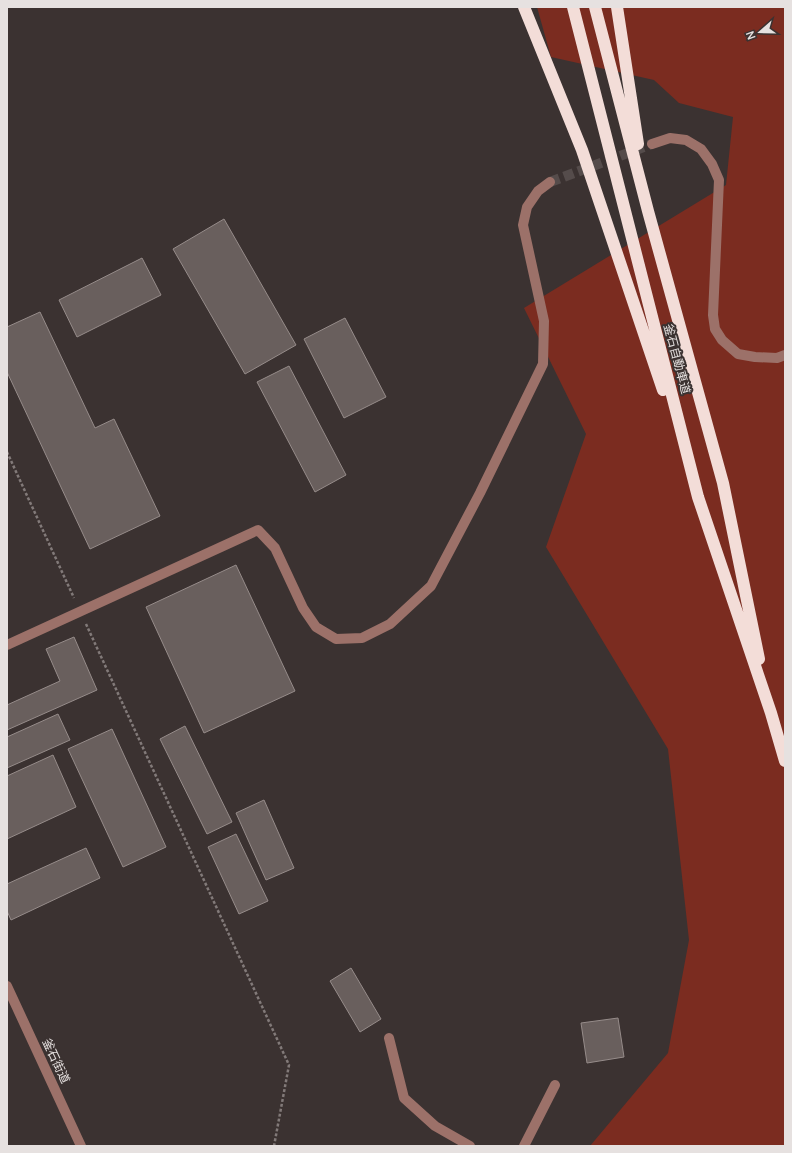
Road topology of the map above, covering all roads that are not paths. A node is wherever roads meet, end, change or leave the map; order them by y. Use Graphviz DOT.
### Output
graph roads {
  1 [pos="524,7"];
  2 [pos="573,7"];
  3 [pos="595,7"];
  4 [pos="617,7"];
  5 [pos="652,144"];
  6 [pos="550,182"];
  7 [pos="648,211"];
  8 [pos="785,355"];
  9 [pos="698,497"];
  10 [pos="7,645"];
  11 [pos="771,713"];
  12 [pos="785,761"];
  13 [pos="7,986"];
  14 [pos="389,1038"];
  15 [pos="555,1085"];
  16 [pos="81,1146"];
  17 [pos="470,1146"];
  18 [pos="524,1146"];
  1 -- 9 [label="highway"];
  2 -- 9 [label="highway, 釜石自動車道"];
  3 -- 7 [label="highway, 釜石自動車道"];
  4 -- 7 [label="highway"];
  5 -- 8 [label="street"];
  6 -- 10 [label="street"];
  7 -- 11 [label="highway, 釜石自動車道"];
  9 -- 11 [label="highway, 釜石自動車道"];
  11 -- 12 [label="highway, 釜石自動車道"];
  13 -- 16 [label="street, 釜石街道"];
  14 -- 17 [label="street"];
  15 -- 18 [label="street"];
}
